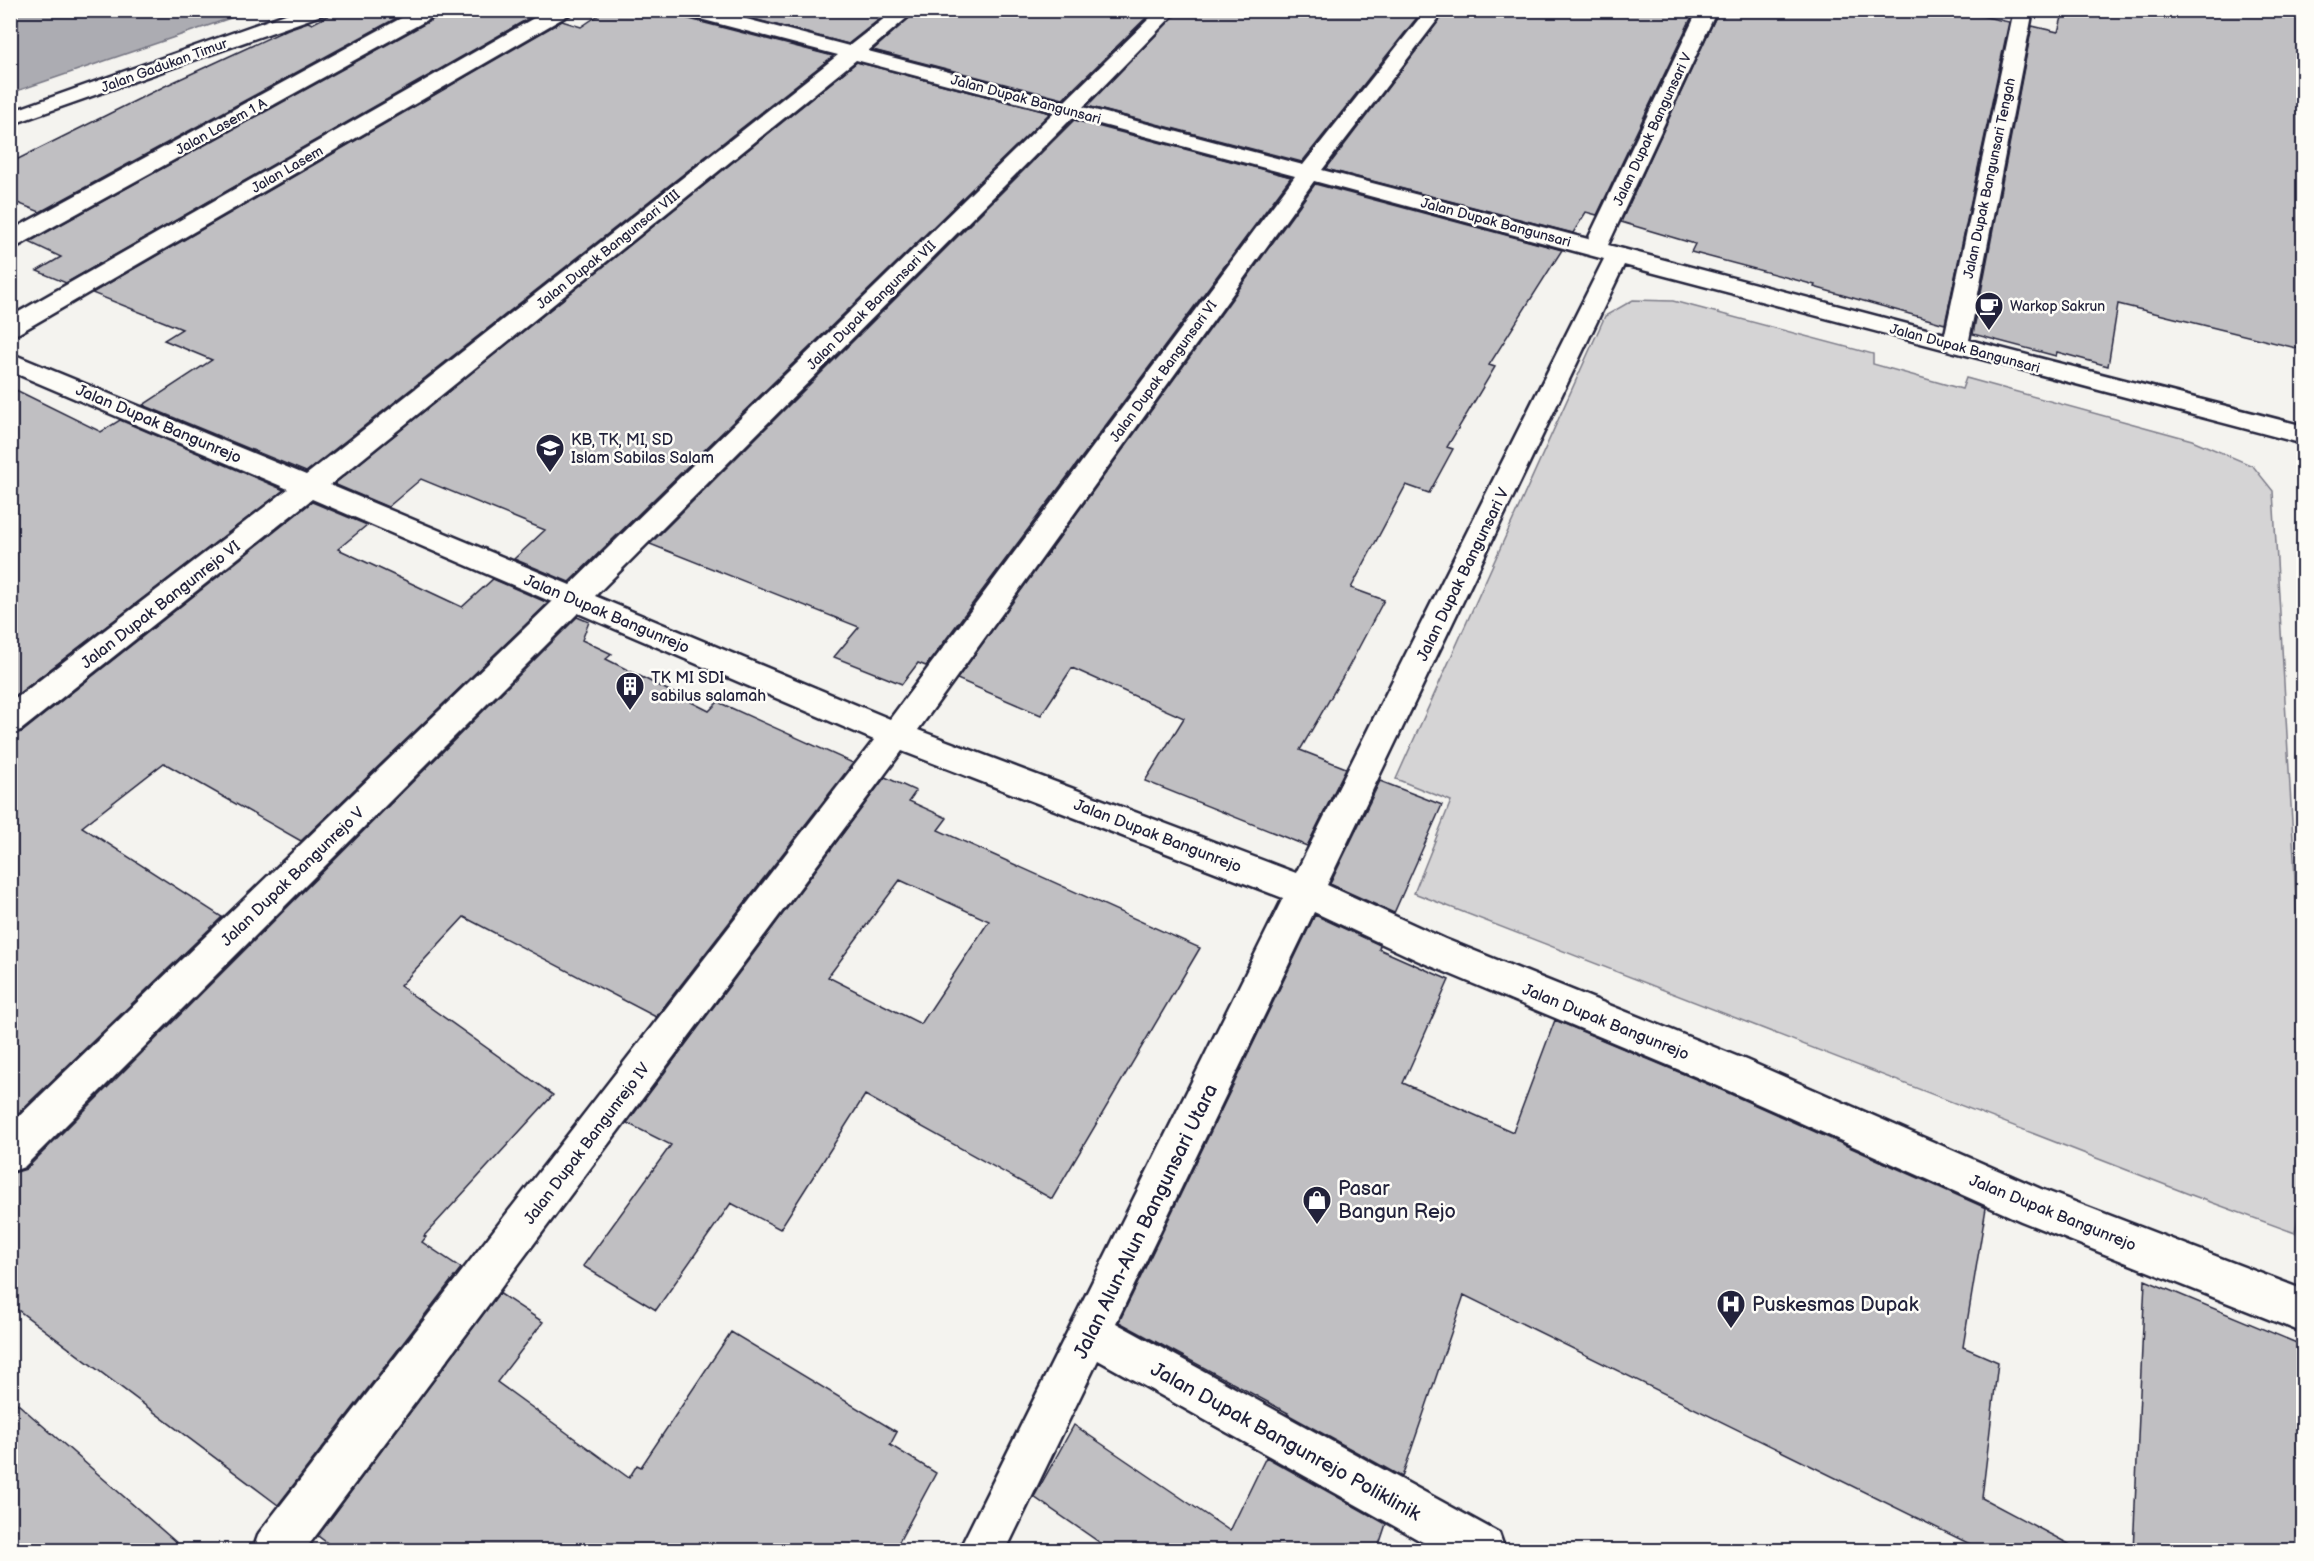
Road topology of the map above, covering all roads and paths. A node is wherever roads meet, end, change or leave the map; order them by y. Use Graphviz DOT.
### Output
graph roads {
  1 [pos="317,10"];
  2 [pos="431,10"];
  3 [pos="563,10"];
  4 [pos="688,10"];
  5 [pos="907,10"];
  6 [pos="1169,10"];
  7 [pos="1436,10"];
  8 [pos="1708,10"];
  9 [pos="2024,10"];
  10 [pos="853,54"];
  11 [pos="1068,110"];
  12 [pos="10,119"];
  13 [pos="1309,172"];
  14 [pos="10,242"];
  15 [pos="1606,252"];
  16 [pos="10,328"];
  17 [pos="1955,346"];
  18 [pos="10,361"];
  19 [pos="2304,435"];
  20 [pos="310,486"];
  21 [pos="574,599"];
  22 [pos="10,721"];
  23 [pos="896,735"];
  24 [pos="1307,892"];
  25 [pos="10,1153"];
  26 [pos="2304,1312"];
  27 [pos="1090,1332"];
  28 [pos="276,1551"];
  29 [pos="982,1551"];
  30 [pos="1482,1551"];
  1 -- 12 [label="street, Jalan Gadukan Timur"];
  2 -- 14 [label="street, Jalan Lasem 1 A"];
  3 -- 16 [label="street, Jalan Lasem"];
  4 -- 10 [label="street, Jalan Dupak Bangunsari"];
  5 -- 10 [label="street, Jalan Dupak Bangunsari VIII"];
  6 -- 11 [label="street, Jalan Dupak Bangunsari VII"];
  7 -- 13 [label="street, Jalan Dupak Bangunsari VI"];
  8 -- 15 [label="street, Jalan Dupak Bangunsari V"];
  9 -- 17 [label="street, Jalan Dupak Bangunsari Tengah"];
  10 -- 11 [label="street, Jalan Dupak Bangunsari"];
  10 -- 20 [label="street, Jalan Dupak Bangunsari VIII"];
  11 -- 13 [label="street, Jalan Dupak Bangunsari"];
  11 -- 21 [label="street, Jalan Dupak Bangunsari VII"];
  13 -- 15 [label="street, Jalan Dupak Bangunsari"];
  13 -- 23 [label="street, Jalan Dupak Bangunsari VI"];
  15 -- 17 [label="street, Jalan Dupak Bangunsari"];
  15 -- 24 [label="street, Jalan Dupak Bangunsari V"];
  17 -- 19 [label="street, Jalan Dupak Bangunsari"];
  18 -- 20 [label="street, Jalan Dupak Bangunrejo"];
  20 -- 21 [label="street, Jalan Dupak Bangunrejo"];
  20 -- 22 [label="street, Jalan Dupak Bangunrejo VI"];
  21 -- 23 [label="street, Jalan Dupak Bangunrejo"];
  21 -- 25 [label="street, Jalan Dupak Bangunrejo V"];
  23 -- 24 [label="street, Jalan Dupak Bangunrejo"];
  23 -- 28 [label="street, Jalan Dupak Bangunrejo IV"];
  24 -- 26 [label="street, Jalan Dupak Bangunrejo"];
  24 -- 27 [label="street, Jalan Alun-Alun Bangunsari Utara"];
  27 -- 29 [label="street, Jalan Alun-Alun Bangunsari Utara"];
  27 -- 30 [label="street, Jalan Dupak Bangunrejo Poliklinik"];
}
